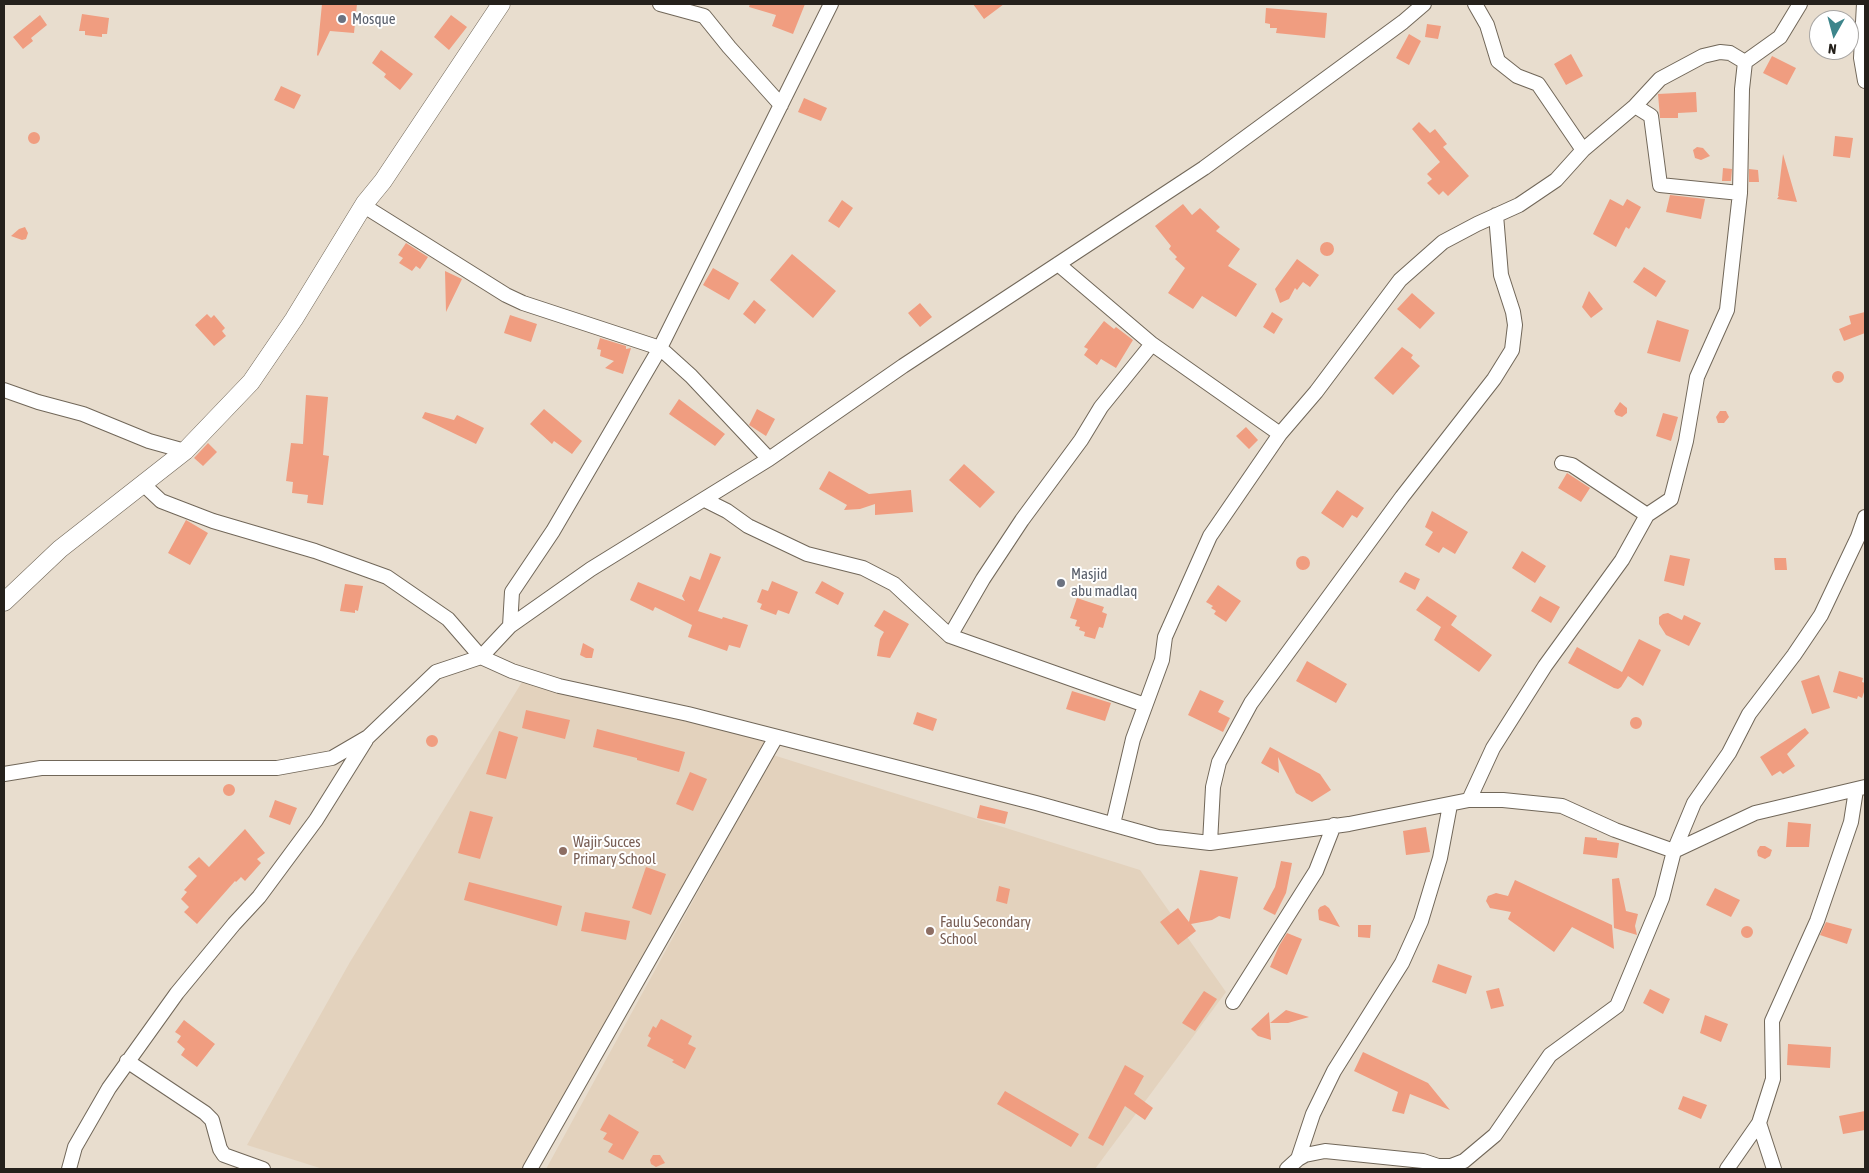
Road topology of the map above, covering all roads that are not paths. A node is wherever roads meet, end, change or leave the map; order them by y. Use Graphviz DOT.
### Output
graph roads {
  1 [pos="500,4"];
  2 [pos="660,4"];
  3 [pos="831,4"];
  4 [pos="1424,4"];
  5 [pos="1475,4"];
  6 [pos="1800,4"];
  7 [pos="1864,4"];
  8 [pos="1745,62"];
  9 [pos="1865,81"];
  10 [pos="781,106"];
  11 [pos="1635,106"];
  12 [pos="1583,150"];
  13 [pos="1740,193"];
  14 [pos="364,206"];
  15 [pos="1496,215"];
  16 [pos="1058,264"];
  17 [pos="1152,344"];
  18 [pos="660,348"];
  19 [pos="4,390"];
  20 [pos="1280,434"];
  21 [pos="185,451"];
  22 [pos="769,460"];
  23 [pos="1562,463"];
  24 [pos="143,484"];
  25 [pos="705,500"];
  26 [pos="1647,515"];
  27 [pos="1865,517"];
  28 [pos="4,602"];
  29 [pos="510,626"];
  30 [pos="950,636"];
  31 [pos="480,656"];
  32 [pos="1144,705"];
  33 [pos="368,737"];
  34 [pos="776,737"];
  35 [pos="4,774"];
  36 [pos="1861,789"];
  37 [pos="1469,800"];
  38 [pos="1450,805"];
  39 [pos="1113,824"];
  40 [pos="1334,825"];
  41 [pos="1210,842"];
  42 [pos="1674,850"];
  43 [pos="1233,1002"];
  44 [pos="128,1062"];
  45 [pos="1759,1123"];
  46 [pos="1298,1159"];
  47 [pos="1421,1165"];
  48 [pos="69,1169"];
  49 [pos="263,1169"];
  50 [pos="530,1169"];
  51 [pos="1287,1169"];
  52 [pos="1727,1169"];
  53 [pos="1774,1169"];
  1 -- 14 [label="street"];
  2 -- 10 [label="street"];
  3 -- 10 [label="street"];
  4 -- 16 [label="street"];
  5 -- 12 [label="street"];
  6 -- 8 [label="street"];
  7 -- 9 [label="street"];
  8 -- 11 [label="street"];
  8 -- 13 [label="street"];
  10 -- 18 [label="street"];
  11 -- 12 [label="street"];
  11 -- 13 [label="street"];
  12 -- 15 [label="street"];
  13 -- 26 [label="street"];
  14 -- 18 [label="street"];
  14 -- 21 [label="street"];
  15 -- 20 [label="street"];
  15 -- 41 [label="street"];
  16 -- 17 [label="street"];
  16 -- 22 [label="street"];
  17 -- 20 [label="street"];
  17 -- 30 [label="street"];
  18 -- 22 [label="street"];
  18 -- 29 [label="street"];
  19 -- 21 [label="street"];
  20 -- 32 [label="street"];
  21 -- 24 [label="street"];
  22 -- 25 [label="street"];
  23 -- 26 [label="street"];
  24 -- 28 [label="street"];
  24 -- 31 [label="street"];
  25 -- 29 [label="street"];
  25 -- 30 [label="street"];
  26 -- 37 [label="street"];
  27 -- 42 [label="street"];
  29 -- 31 [label="street"];
  30 -- 32 [label="street"];
  31 -- 33 [label="street"];
  31 -- 34 [label="street"];
  32 -- 39 [label="street"];
  33 -- 35 [label="street"];
  33 -- 44 [label="street"];
  34 -- 39 [label="street"];
  34 -- 50 [label="street"];
  36 -- 42 [label="street"];
  36 -- 45 [label="street"];
  37 -- 38 [label="street"];
  37 -- 42 [label="street"];
  38 -- 40 [label="street"];
  38 -- 46 [label="street"];
  39 -- 41 [label="street"];
  40 -- 41 [label="street"];
  40 -- 43 [label="street"];
  42 -- 47 [label="street"];
  44 -- 48 [label="street"];
  44 -- 49 [label="street"];
  45 -- 52 [label="street"];
  45 -- 53 [label="street"];
  46 -- 47 [label="street"];
  46 -- 51 [label="street"];
}
